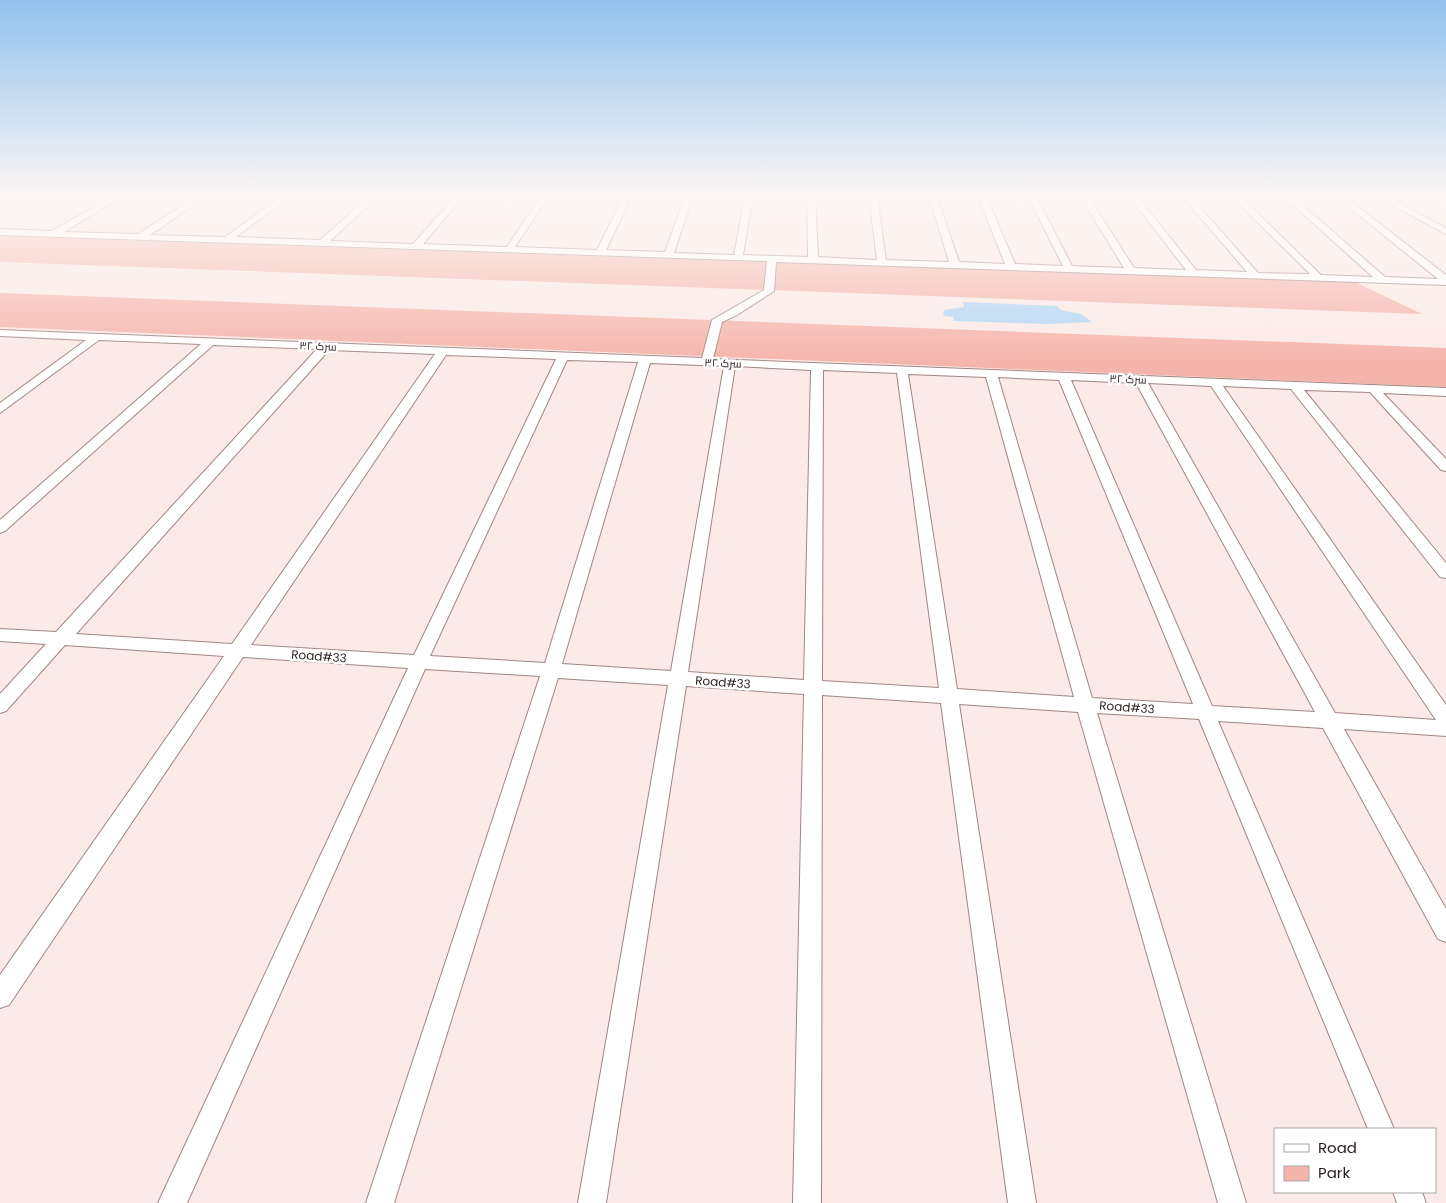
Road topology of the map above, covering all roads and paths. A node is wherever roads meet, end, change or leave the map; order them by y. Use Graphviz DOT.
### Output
graph roads {
  1 [pos="574,252"];
  2 [pos="669,252"];
  3 [pos="739,252"];
  4 [pos="813,252"];
  5 [pos="881,252"];
  6 [pos="951,252"];
  7 [pos="1005,252"];
  8 [pos="1060,252"];
  9 [pos="1119,252"];
  10 [pos="1177,252"];
  11 [pos="1235,252"];
  12 [pos="1293,252"];
  13 [pos="1350,252"];
  14 [pos="1410,252"];
  15 [pos="600,253"];
  16 [pos="668,256"];
  17 [pos="738,258"];
  18 [pos="772,259"];
  19 [pos="813,261"];
  20 [pos="882,263"];
  21 [pos="955,265"];
  22 [pos="1011,267"];
  23 [pos="1069,269"];
  24 [pos="1130,270"];
  25 [pos="1192,272"];
  26 [pos="1254,274"];
  27 [pos="1318,277"];
  28 [pos="1382,280"];
  29 [pos="1446,281"];
  30 [pos="0,333"];
  31 [pos="97,337"];
  32 [pos="210,342"];
  33 [pos="326,346"];
  34 [pos="443,351"];
  35 [pos="563,356"];
  36 [pos="645,359"];
  37 [pos="707,362"];
  38 [pos="730,363"];
  39 [pos="817,366"];
  40 [pos="902,370"];
  41 [pos="991,374"];
  42 [pos="1064,376"];
  43 [pos="1140,380"];
  44 [pos="1215,383"];
  45 [pos="1295,386"];
  46 [pos="1373,389"];
  47 [pos="1446,392"];
  48 [pos="0,409"];
  49 [pos="1446,467"];
  50 [pos="0,528"];
  51 [pos="1446,573"];
  52 [pos="0,635"];
  53 [pos="61,639"];
  54 [pos="239,651"];
  55 [pos="419,662"];
  56 [pos="551,671"];
  57 [pos="679,679"];
  58 [pos="813,687"];
  59 [pos="948,696"];
  60 [pos="1085,705"];
  61 [pos="0,706"];
  62 [pos="1207,712"];
  63 [pos="1330,720"];
  64 [pos="1446,720"];
  65 [pos="1446,728"];
  66 [pos="1446,931"];
  67 [pos="0,996"];
  68 [pos="1381,1128"];
  69 [pos="172,1203"];
  70 [pos="380,1203"];
  71 [pos="592,1203"];
  72 [pos="807,1203"];
  73 [pos="1022,1203"];
  74 [pos="1232,1203"];
  1 -- 15 [label="street"];
  2 -- 16 [label="street"];
  3 -- 17 [label="street"];
  4 -- 19 [label="street"];
  5 -- 20 [label="street"];
  6 -- 21 [label="street"];
  7 -- 22 [label="street"];
  8 -- 23 [label="street"];
  9 -- 24 [label="street"];
  10 -- 25 [label="street"];
  11 -- 26 [label="street"];
  12 -- 27 [label="street"];
  13 -- 28 [label="street"];
  14 -- 29 [label="street"];
  15 -- 16 [label="street"];
  16 -- 17 [label="street"];
  17 -- 18 [label="street"];
  18 -- 19 [label="street"];
  18 -- 37 [label="street"];
  19 -- 20 [label="street"];
  20 -- 21 [label="street"];
  21 -- 22 [label="street"];
  22 -- 23 [label="street"];
  23 -- 24 [label="street"];
  24 -- 25 [label="street"];
  25 -- 26 [label="street"];
  26 -- 27 [label="street"];
  27 -- 28 [label="street"];
  28 -- 29 [label="street"];
  30 -- 31 [label="street, سرک ۳۲"];
  31 -- 32 [label="street, سرک ۳۲"];
  31 -- 48 [label="street"];
  32 -- 33 [label="street, سرک ۳۲"];
  32 -- 50 [label="street"];
  33 -- 34 [label="street, سرک ۳۲"];
  33 -- 53 [label="street"];
  34 -- 35 [label="street, سرک ۳۲"];
  34 -- 54 [label="street"];
  35 -- 36 [label="street, سرک ۳۲"];
  35 -- 55 [label="street"];
  36 -- 37 [label="street, سرک ۳۲"];
  36 -- 56 [label="street"];
  37 -- 38 [label="street, سرک ۳۲"];
  38 -- 39 [label="street, سرک ۳۲"];
  38 -- 57 [label="street"];
  39 -- 40 [label="street, سرک ۳۲"];
  39 -- 58 [label="street"];
  40 -- 41 [label="street, سرک ۳۲"];
  40 -- 59 [label="street"];
  41 -- 42 [label="street, سرک ۳۲"];
  41 -- 60 [label="street"];
  42 -- 43 [label="street, سرک ۳۲"];
  42 -- 62 [label="street"];
  43 -- 44 [label="street, سرک ۳۲"];
  43 -- 63 [label="street"];
  44 -- 45 [label="street, سرک ۳۲"];
  44 -- 64 [label="street"];
  45 -- 46 [label="street, سرک ۳۲"];
  45 -- 51 [label="street"];
  46 -- 47 [label="street, سرک ۳۲"];
  46 -- 49 [label="street"];
  52 -- 53 [label="street, Road#33"];
  53 -- 54 [label="street, Road#33"];
  53 -- 61 [label="street"];
  54 -- 55 [label="street, Road#33"];
  54 -- 67 [label="street"];
  55 -- 56 [label="street, Road#33"];
  55 -- 69 [label="street"];
  56 -- 57 [label="street, Road#33"];
  56 -- 70 [label="street"];
  57 -- 58 [label="street, Road#33"];
  57 -- 71 [label="street"];
  58 -- 59 [label="street, Road#33"];
  58 -- 72 [label="street"];
  59 -- 60 [label="street, Road#33"];
  59 -- 73 [label="street"];
  60 -- 62 [label="street, Road#33"];
  60 -- 74 [label="street"];
  62 -- 63 [label="street, Road#33"];
  62 -- 68 [label="street"];
  63 -- 65 [label="street, Road#33"];
  63 -- 66 [label="street"];
}
